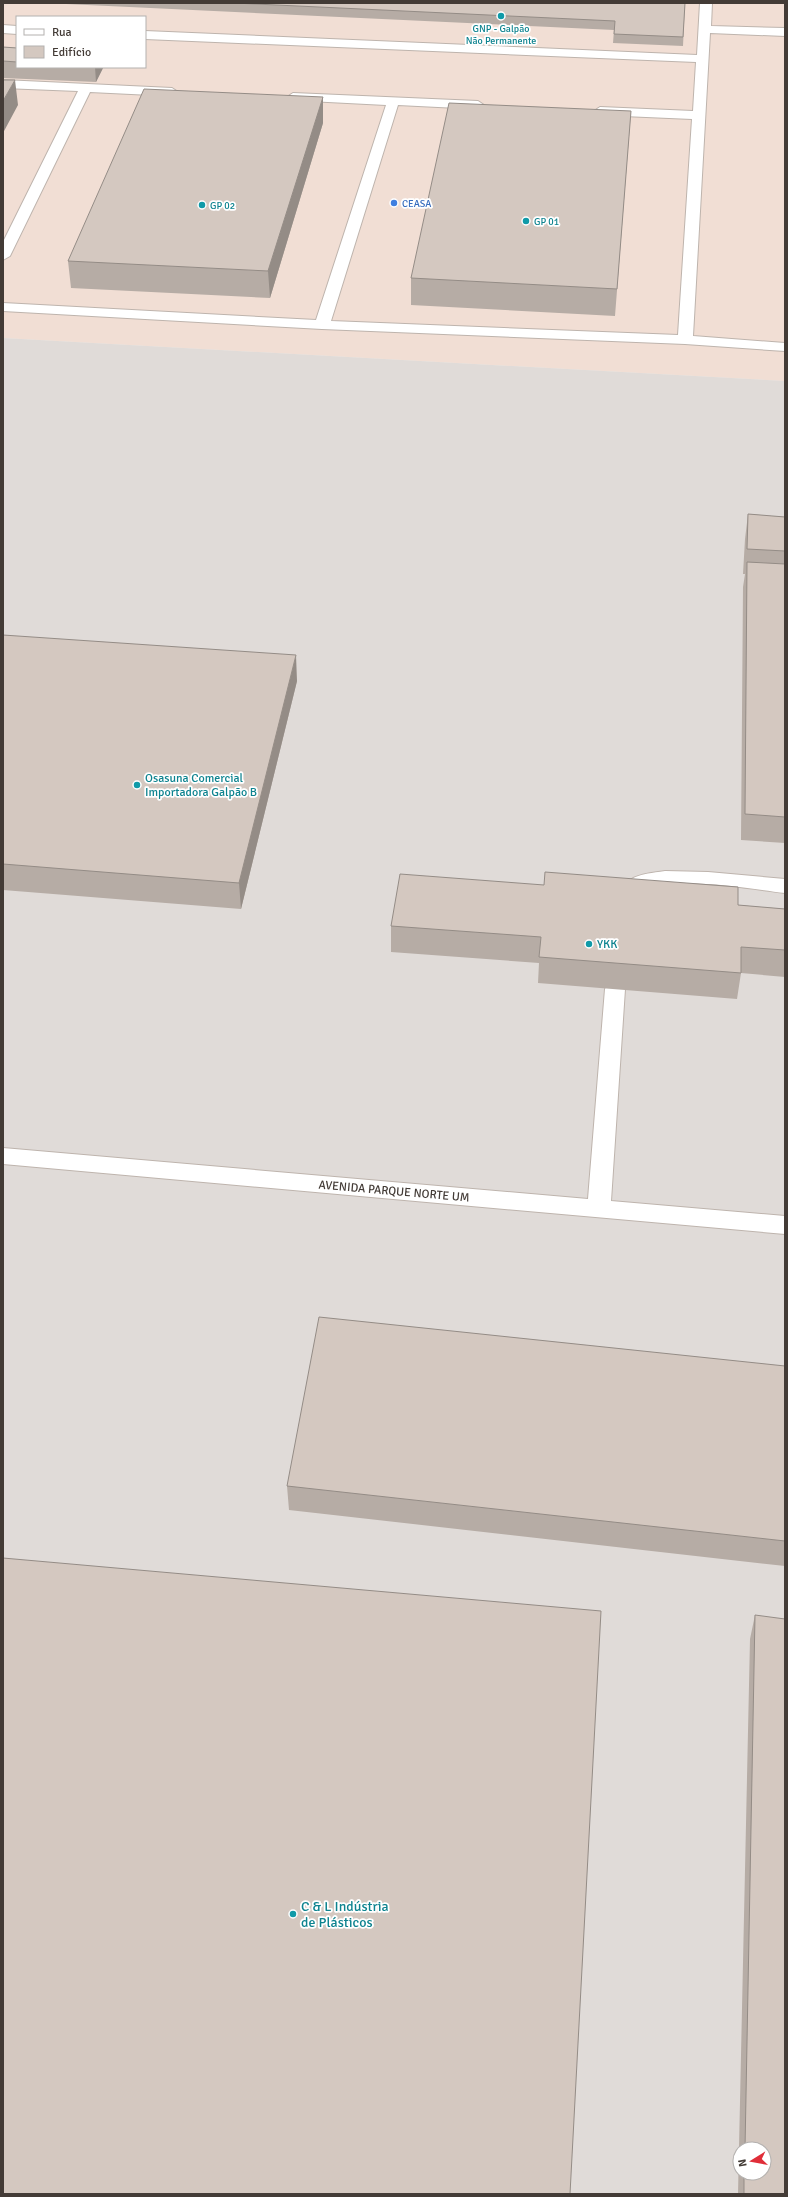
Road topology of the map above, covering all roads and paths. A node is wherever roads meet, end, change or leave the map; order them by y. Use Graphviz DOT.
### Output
graph roads {
  1 [pos="706,3"];
  2 [pos="3,29"];
  3 [pos="704,29"];
  4 [pos="16,30"];
  5 [pos="785,32"];
  6 [pos="146,35"];
  7 [pos="702,59"];
  8 [pos="3,84"];
  9 [pos="86,88"];
  10 [pos="188,92"];
  11 [pos="283,97"];
  12 [pos="393,102"];
  13 [pos="487,106"];
  14 [pos="589,110"];
  15 [pos="699,115"];
  16 [pos="3,256"];
  17 [pos="3,307"];
  18 [pos="322,325"];
  19 [pos="685,340"];
  20 [pos="785,347"];
  21 [pos="785,886"];
  22 [pos="620,904"];
  23 [pos="616,989"];
  24 [pos="3,1156"];
  25 [pos="599,1209"];
  26 [pos="785,1225"];
  1 -- 3 [label="street"];
  2 -- 4 [label="street"];
  3 -- 5 [label="street"];
  3 -- 7 [label="street"];
  6 -- 7 [label="street"];
  7 -- 15 [label="street"];
  8 -- 9 [label="street"];
  9 -- 10 [label="street"];
  9 -- 16 [label="street"];
  11 -- 12 [label="street"];
  12 -- 13 [label="street"];
  12 -- 18 [label="street"];
  14 -- 15 [label="street"];
  15 -- 19 [label="street"];
  17 -- 18 [label="street"];
  18 -- 19 [label="street"];
  19 -- 20 [label="street"];
  21 -- 22 [label="street"];
  23 -- 25 [label="street"];
  24 -- 25 [label="street, AVENIDA PARQUE NORTE UM"];
  25 -- 26 [label="street, AVENIDA PARQUE NORTE UM"];
}
